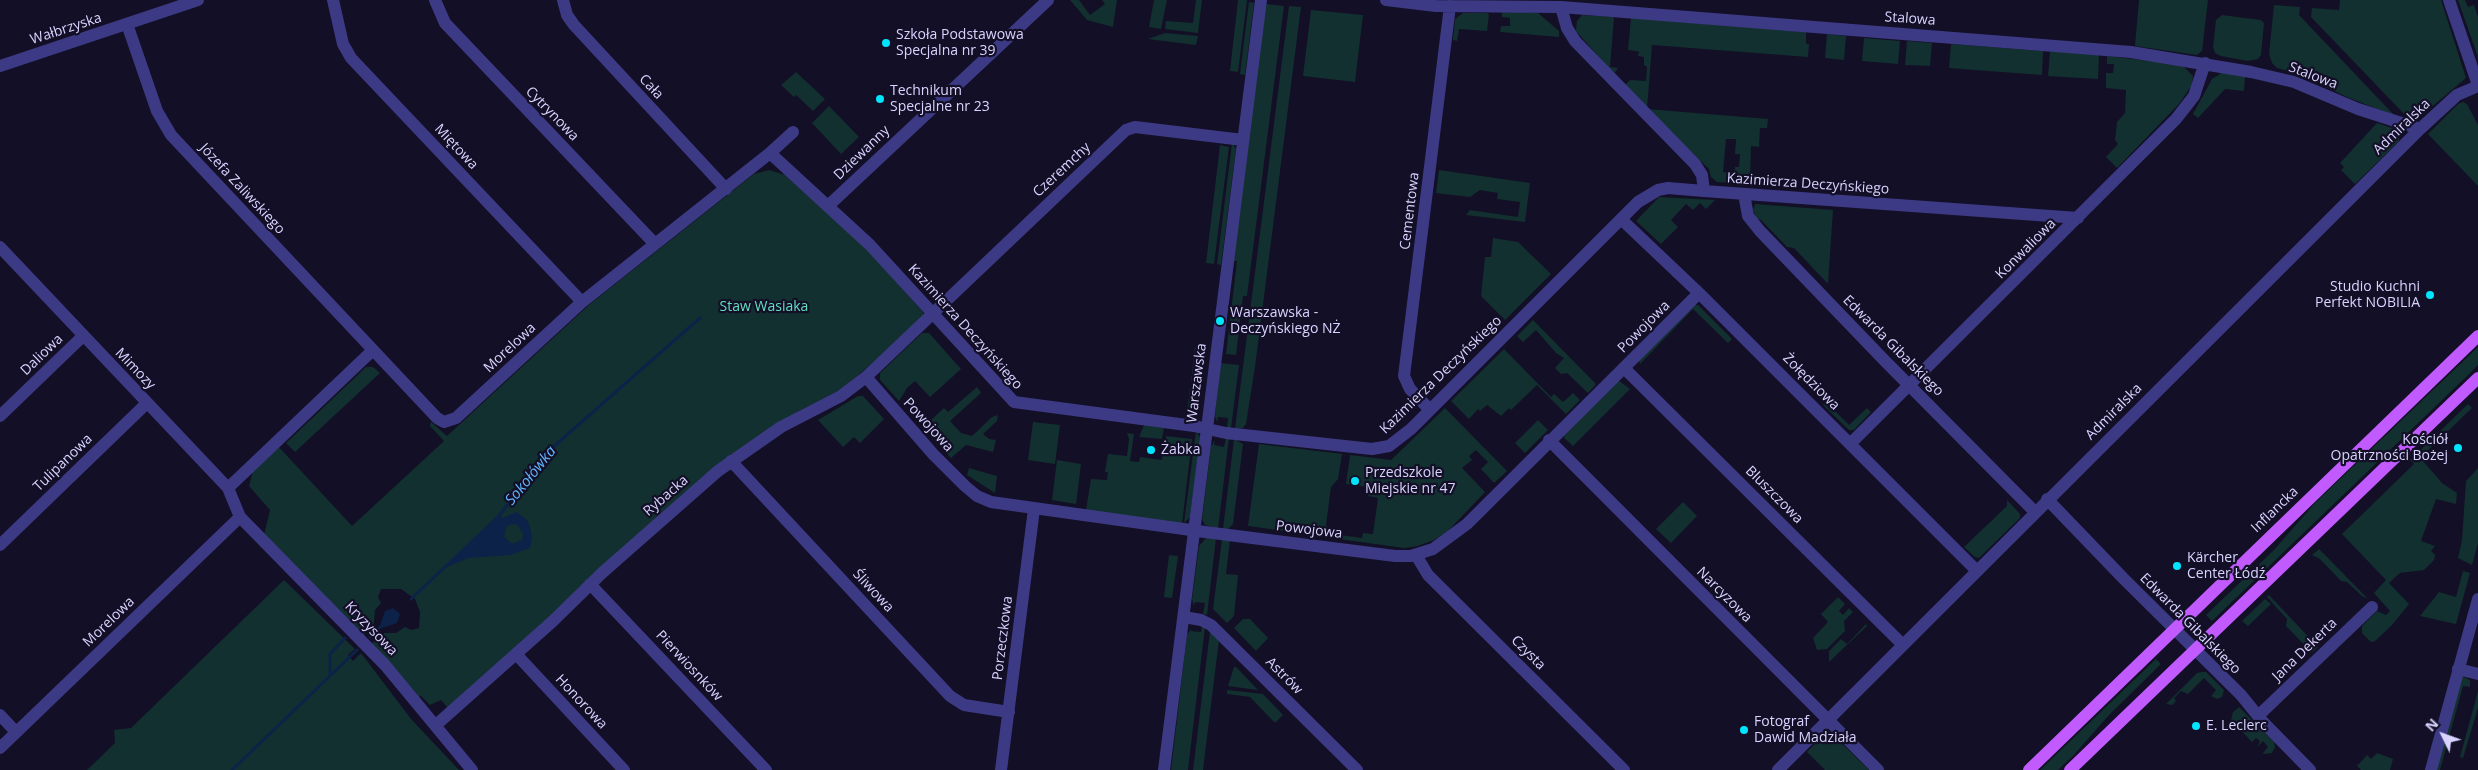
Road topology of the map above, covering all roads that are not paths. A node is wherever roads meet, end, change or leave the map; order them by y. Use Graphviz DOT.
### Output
graph roads {
  1 [pos="198,0"];
  2 [pos="333,0"];
  3 [pos="435,0"];
  4 [pos="563,0"];
  5 [pos="1048,0"];
  6 [pos="1261,0"];
  7 [pos="1386,0"];
  8 [pos="2448,0"];
  9 [pos="1450,6"];
  10 [pos="1561,8"];
  11 [pos="127,24"];
  12 [pos="2205,63"];
  13 [pos="0,66"];
  14 [pos="2478,86"];
  15 [pos="2420,129"];
  16 [pos="793,132"];
  17 [pos="1243,140"];
  18 [pos="770,153"];
  19 [pos="726,189"];
  20 [pos="1704,191"];
  21 [pos="1744,194"];
  22 [pos="828,206"];
  23 [pos="2078,218"];
  24 [pos="1621,220"];
  25 [pos="655,244"];
  26 [pos="0,247"];
  27 [pos="1699,293"];
  28 [pos="582,302"];
  29 [pos="932,313"];
  30 [pos="83,336"];
  31 [pos="2478,336"];
  32 [pos="373,350"];
  33 [pos="1624,368"];
  34 [pos="866,376"];
  35 [pos="2478,378"];
  36 [pos="1909,385"];
  37 [pos="147,403"];
  38 [pos="1430,410"];
  39 [pos="0,416"];
  40 [pos="1207,429"];
  41 [pos="1549,440"];
  42 [pos="1850,444"];
  43 [pos="731,461"];
  44 [pos="228,488"];
  45 [pos="2048,499"];
  46 [pos="1034,509"];
  47 [pos="2035,512"];
  48 [pos="240,517"];
  49 [pos="1194,530"];
  50 [pos="0,545"];
  51 [pos="1416,555"];
  52 [pos="1976,570"];
  53 [pos="590,584"];
  54 [pos="2478,598"];
  55 [pos="2372,607"];
  56 [pos="1184,617"];
  57 [pos="2174,629"];
  58 [pos="1902,644"];
  59 [pos="2195,649"];
  60 [pos="516,654"];
  61 [pos="2458,669"];
  62 [pos="2478,674"];
  63 [pos="1008,712"];
  64 [pos="0,715"];
  65 [pos="2258,716"];
  66 [pos="1828,719"];
  67 [pos="436,724"];
  68 [pos="16,732"];
  69 [pos="0,748"];
  70 [pos="472,770"];
  71 [pos="624,770"];
  72 [pos="766,770"];
  73 [pos="1001,770"];
  74 [pos="1164,770"];
  75 [pos="1357,770"];
  76 [pos="1624,770"];
  77 [pos="1778,770"];
  78 [pos="1878,770"];
  79 [pos="2029,770"];
  80 [pos="2070,770"];
  81 [pos="2310,770"];
  82 [pos="2431,770"];
  1 -- 11 [label="street, Wałbrzyska"];
  2 -- 28 [label="street, Miętowa"];
  3 -- 25 [label="street, Cytrynowa"];
  4 -- 19 [label="street, Cała"];
  5 -- 22 [label="street, Dziewanny"];
  6 -- 17 [label="street, Warszawska"];
  7 -- 9 [label="street, Stalowa"];
  8 -- 14 [label="street"];
  9 -- 10 [label="street, Stalowa"];
  9 -- 38 [label="street, Cementowa"];
  10 -- 12 [label="street, Stalowa"];
  10 -- 20 [label="street"];
  11 -- 13 [label="street, Wałbrzyska"];
  11 -- 32 [label="street, Józefa Zaliwskiego"];
  12 -- 15 [label="street, Stalowa"];
  12 -- 23 [label="street, Konwaliowa"];
  14 -- 15 [label="street, Admiralska"];
  15 -- 45 [label="street, Admiralska"];
  16 -- 18 [label="street, Morelowa"];
  17 -- 29 [label="street, Czeremchy"];
  17 -- 40 [label="street, Warszawska"];
  18 -- 19 [label="street, Morelowa"];
  18 -- 22 [label="street"];
  19 -- 25 [label="street, Morelowa"];
  20 -- 21 [label="street, Kazimierza Deczyńskiego"];
  20 -- 24 [label="street, Kazimierza Deczyńskiego"];
  21 -- 23 [label="street, Kazimierza Deczyńskiego"];
  21 -- 36 [label="street, Edwarda Gibalskiego"];
  22 -- 29 [label="street, Kazimierza Deczyńskiego"];
  23 -- 36 [label="street, Konwaliowa"];
  24 -- 27 [label="street, Żołędziowa"];
  24 -- 38 [label="street, Kazimierza Deczyńskiego"];
  25 -- 28 [label="street, Morelowa"];
  26 -- 30 [label="street, Mimozy"];
  27 -- 33 [label="street, Powojowa"];
  27 -- 42 [label="street, Żołędziowa"];
  28 -- 32 [label="street, Morelowa"];
  29 -- 34 [label="street, Rybacka"];
  29 -- 40 [label="street, Kazimierza Deczyńskiego"];
  30 -- 37 [label="street, Mimozy"];
  30 -- 39 [label="street, Daliowa"];
  31 -- 57 [label="main road, Inflancka"];
  32 -- 44 [label="street"];
  33 -- 41 [label="street, Powojowa"];
  33 -- 58 [label="street, Bluszczowa"];
  34 -- 43 [label="street, Rybacka"];
  34 -- 46 [label="street, Powojowa"];
  35 -- 59 [label="main road"];
  36 -- 42 [label="street, Konwaliowa"];
  36 -- 47 [label="street, Edwarda Gibalskiego"];
  37 -- 44 [label="street, Mimozy"];
  37 -- 50 [label="street, Tulipanowa"];
  38 -- 40 [label="street, Kazimierza Deczyńskiego"];
  40 -- 49 [label="street, Warszawska"];
  41 -- 51 [label="street, Powojowa"];
  41 -- 66 [label="street, Narcyzowa"];
  42 -- 52 [label="street, Żołędziowa"];
  43 -- 53 [label="street, Rybacka"];
  43 -- 63 [label="street, Śliwowa"];
  44 -- 48 [label="street, Mimozy"];
  45 -- 47 [label="street, Admiralska"];
  45 -- 57 [label="street, Edwarda Gibalskiego"];
  46 -- 49 [label="street, Powojowa"];
  46 -- 63 [label="street, Porzeczkowa"];
  47 -- 52 [label="street, Admiralska"];
  48 -- 67 [label="street, Kryzysowa"];
  48 -- 68 [label="street, Morelowa"];
  49 -- 51 [label="street, Powojowa"];
  49 -- 56 [label="street, Warszawska"];
  51 -- 76 [label="street, Czysta"];
  52 -- 58 [label="street, Admiralska"];
  53 -- 60 [label="street, Rybacka"];
  53 -- 72 [label="street, Pierwiosnków"];
  54 -- 61 [label="street"];
  55 -- 65 [label="street, Jana Dekerta"];
  56 -- 74 [label="street, Warszawska"];
  56 -- 75 [label="street, Astrów"];
  57 -- 59 [label="street, Edwarda Gibalskiego"];
  57 -- 79 [label="main road, Inflancka"];
  58 -- 66 [label="street, Admiralska"];
  59 -- 65 [label="street, Edwarda Gibalskiego"];
  59 -- 80 [label="main road"];
  60 -- 67 [label="street, Rybacka"];
  60 -- 71 [label="street, Honorowa"];
  61 -- 62 [label="street"];
  61 -- 82 [label="street"];
  63 -- 73 [label="street, Porzeczkowa"];
  64 -- 68 [label="street"];
  65 -- 81 [label="street, Edwarda Gibalskiego"];
  66 -- 77 [label="street, Admiralska"];
  66 -- 78 [label="street, Narcyzowa"];
  67 -- 70 [label="street, Kryzysowa"];
  68 -- 69 [label="street, Morelowa"];
}
